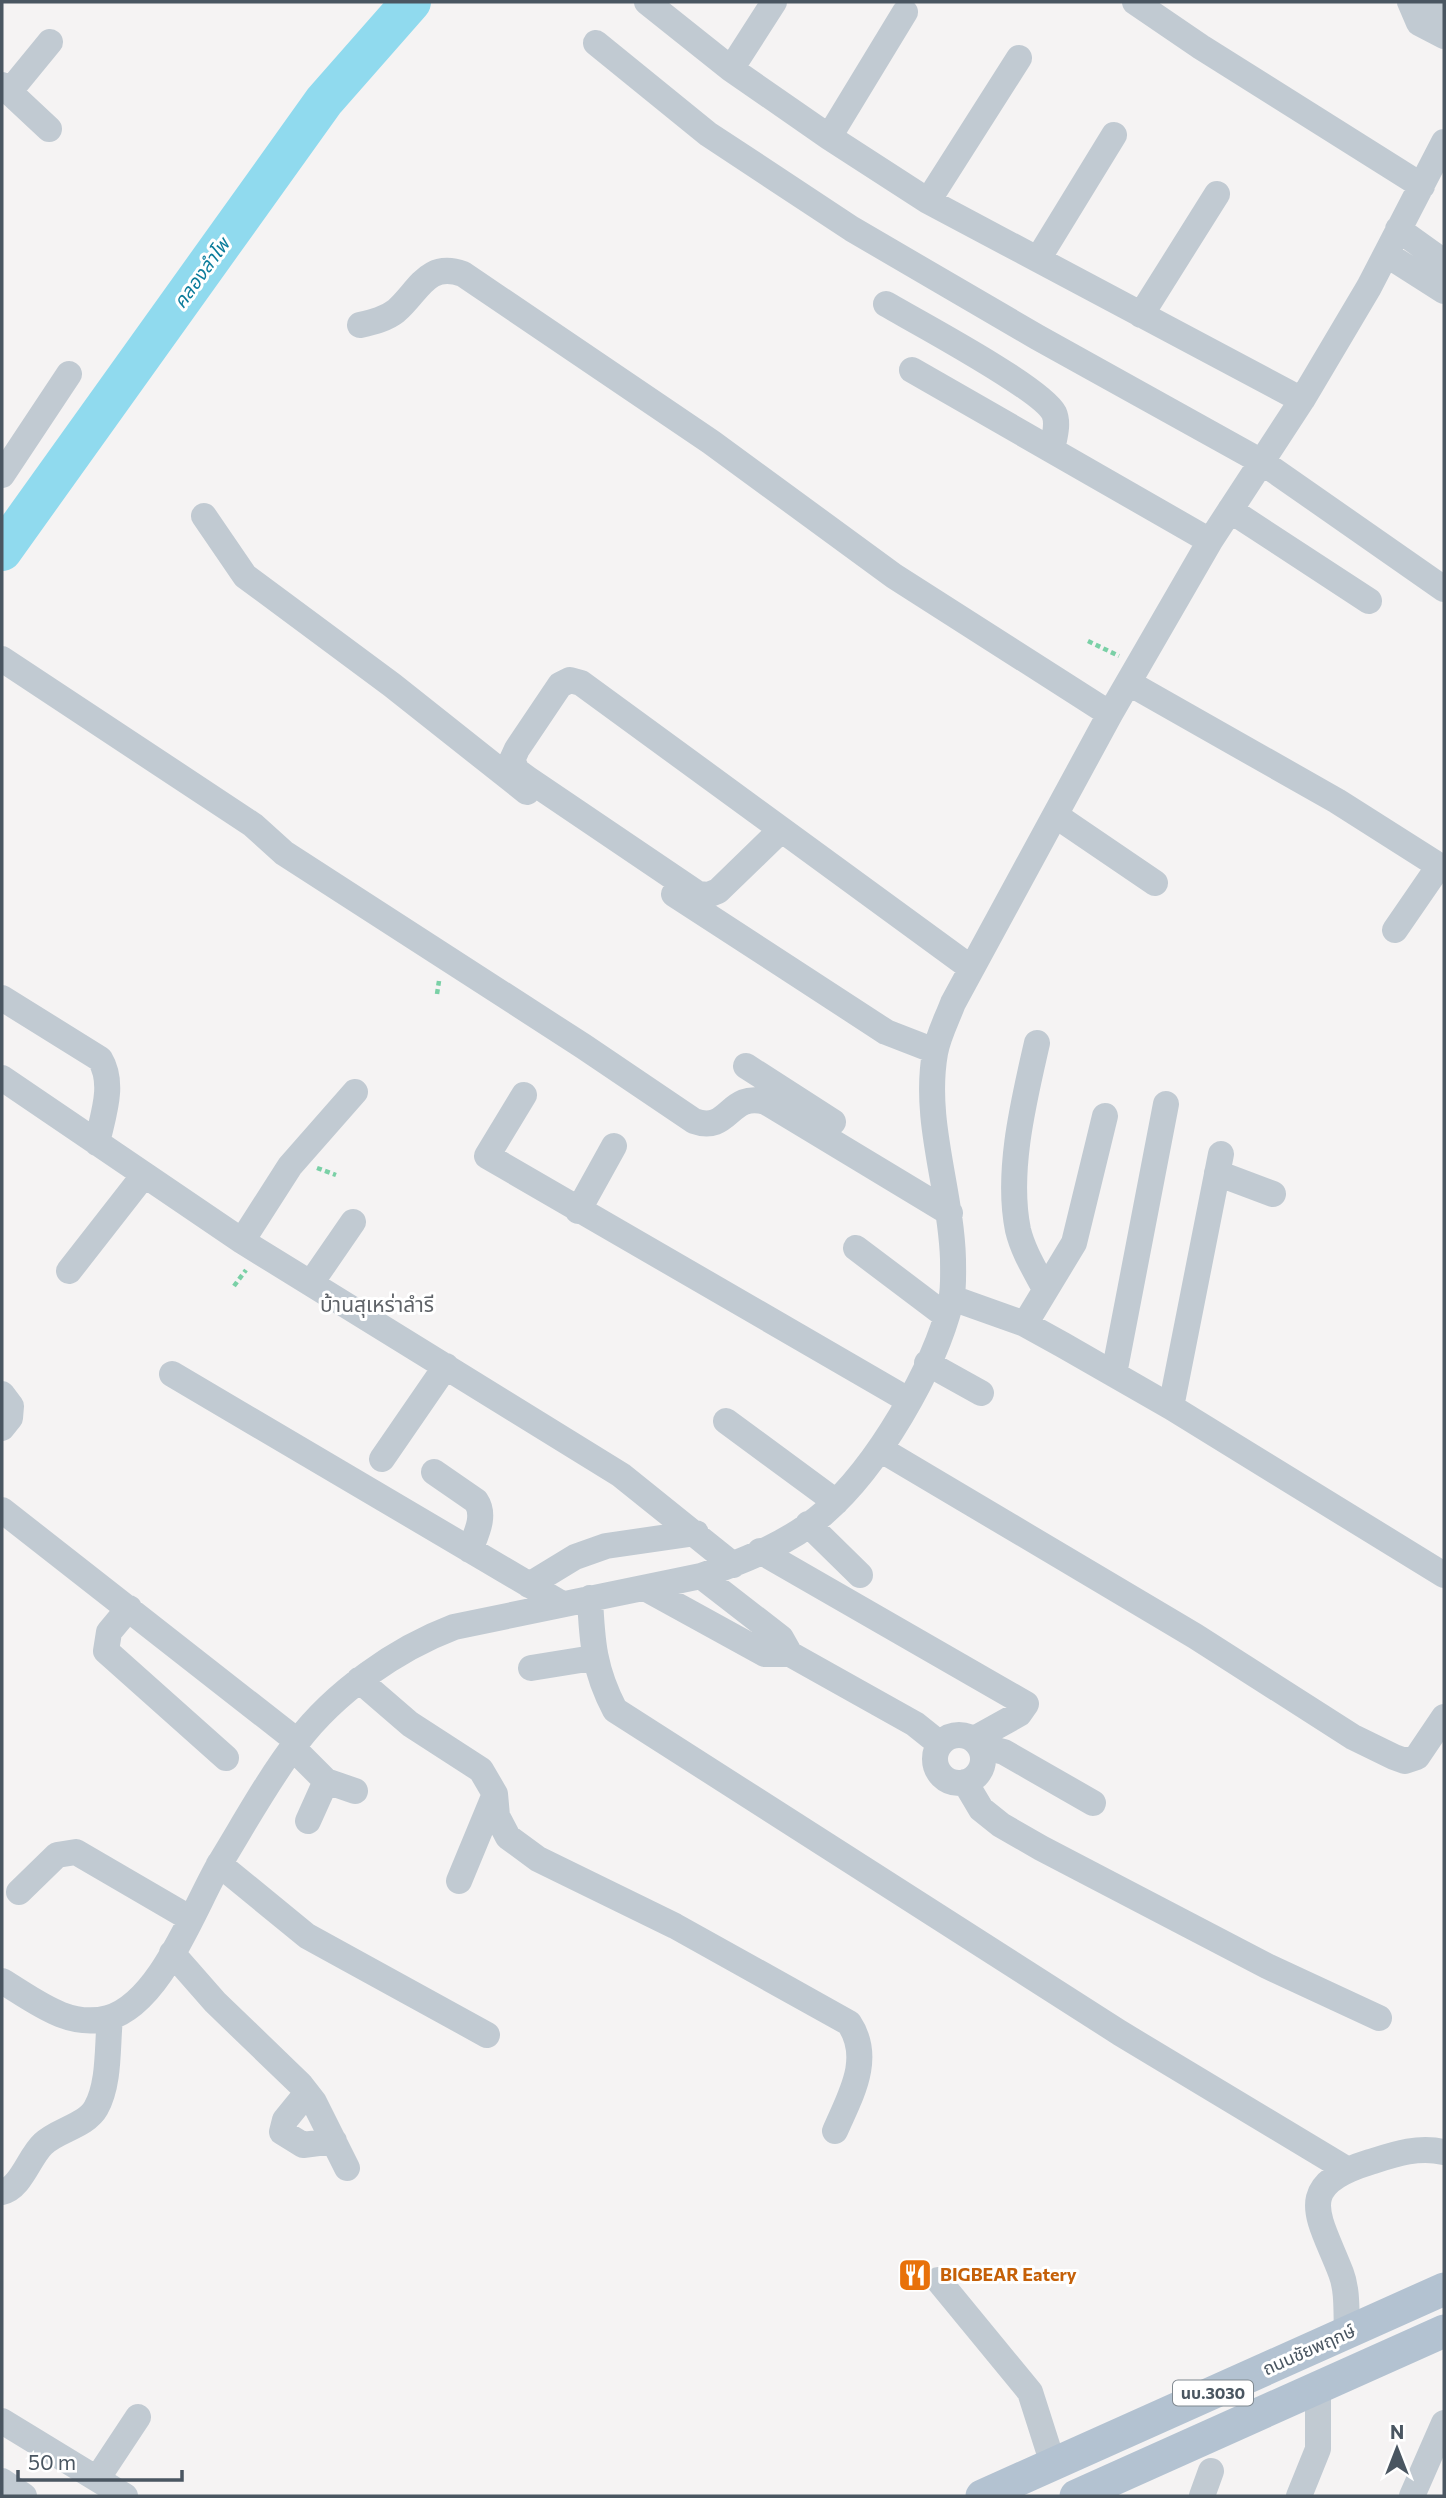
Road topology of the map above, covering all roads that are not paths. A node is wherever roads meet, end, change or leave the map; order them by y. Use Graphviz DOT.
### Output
graph roads {
  1 [pos="647,2"];
  2 [pos="774,2"];
  3 [pos="1135,2"];
  4 [pos="1410,2"];
  5 [pos="1426,2"];
  6 [pos="1444,11"];
  7 [pos="905,12"];
  8 [pos="1444,36"];
  9 [pos="50,42"];
  10 [pos="596,43"];
  11 [pos="1019,58"];
  12 [pos="731,69"];
  13 [pos="5,88"];
  14 [pos="48,129"];
  15 [pos="1114,135"];
  16 [pos="829,137"];
  17 [pos="1444,142"];
  18 [pos="1422,186"];
  19 [pos="1217,194"];
  20 [pos="928,201"];
  21 [pos="1398,229"];
  22 [pos="1386,254"];
  23 [pos="1038,260"];
  24 [pos="1444,262"];
  25 [pos="1444,291"];
  26 [pos="886,304"];
  27 [pos="1141,315"];
  28 [pos="360,325"];
  29 [pos="912,370"];
  30 [pos="69,374"];
  31 [pos="1302,400"];
  32 [pos="1052,450"];
  33 [pos="1262,462"];
  34 [pos="2,475"];
  35 [pos="1230,510"];
  36 [pos="204,516"];
  37 [pos="1210,541"];
  38 [pos="1444,589"];
  39 [pos="1369,601"];
  40 [pos="2,659"];
  41 [pos="1134,675"];
  42 [pos="1110,714"];
  43 [pos="1055,815"];
  44 [pos="781,830"];
  45 [pos="1442,868"];
  46 [pos="1155,883"];
  47 [pos="1395,930"];
  48 [pos="971,968"];
  49 [pos="2,998"];
  50 [pos="1037,1043"];
  51 [pos="935,1051"];
  52 [pos="746,1066"];
  53 [pos="2,1078"];
  54 [pos="355,1092"];
  55 [pos="524,1095"];
  56 [pos="1166,1104"];
  57 [pos="1105,1115"];
  58 [pos="97,1143"];
  59 [pos="614,1146"];
  60 [pos="144,1175"];
  61 [pos="1273,1194"];
  62 [pos="948,1205"];
  63 [pos="578,1211"];
  64 [pos="353,1222"];
  65 [pos="242,1241"];
  66 [pos="856,1248"];
  67 [pos="69,1270"];
  68 [pos="311,1283"];
  69 [pos="1045,1289"];
  70 [pos="949,1307"];
  71 [pos="1025,1324"];
  72 [pos="927,1363"];
  73 [pos="446,1366"];
  74 [pos="172,1374"];
  75 [pos="1114,1374"];
  76 [pos="981,1393"];
  77 [pos="2,1394"];
  78 [pos="908,1400"];
  79 [pos="1171,1407"];
  80 [pos="726,1421"];
  81 [pos="2,1428"];
  82 [pos="880,1449"];
  83 [pos="383,1459"];
  84 [pos="434,1472"];
  85 [pos="836,1502"];
  86 [pos="2,1510"];
  87 [pos="808,1524"];
  88 [pos="696,1533"];
  89 [pos="470,1550"];
  90 [pos="760,1551"];
  91 [pos="733,1565"];
  92 [pos="860,1575"];
  93 [pos="1444,1575"];
  94 [pos="701,1576"];
  95 [pos="529,1585"];
  96 [pos="645,1588"];
  97 [pos="590,1598"];
  98 [pos="562,1604"];
  99 [pos="128,1608"];
  100 [pos="790,1654"];
  101 [pos="593,1658"];
  102 [pos="531,1668"];
  103 [pos="359,1680"];
  104 [pos="1444,1717"];
  105 [pos="977,1743"];
  106 [pos="295,1744"];
  107 [pos="940,1744"];
  108 [pos="226,1758"];
  109 [pos="326,1781"];
  110 [pos="965,1782"];
  111 [pos="355,1791"];
  112 [pos="495,1794"];
  113 [pos="1093,1803"];
  114 [pos="308,1821"];
  115 [pos="219,1864"];
  116 [pos="459,1881"];
  117 [pos="19,1892"];
  118 [pos="181,1937"];
  119 [pos="2,1981"];
  120 [pos="110,2018"];
  121 [pos="254,2018"];
  122 [pos="1379,2018"];
  123 [pos="487,2035"];
  124 [pos="307,2093"];
  125 [pos="835,2131"];
  126 [pos="334,2141"];
  127 [pos="1444,2152"];
  128 [pos="348,2168"];
  129 [pos="1346,2169"];
  130 [pos="2,2192"];
  131 [pos="938,2280"];
  132 [pos="1444,2289"];
  133 [pos="1444,2332"];
  134 [pos="1346,2333"];
  135 [pos="1318,2388"];
  136 [pos="138,2417"];
  137 [pos="2,2421"];
  138 [pos="1444,2423"];
  139 [pos="1053,2464"];
  140 [pos="1211,2471"];
  141 [pos="97,2479"];
  142 [pos="1098,2492"];
  143 [pos="125,2496"];
  144 [pos="982,2496"];
  145 [pos="1202,2496"];
  146 [pos="1298,2496"];
  147 [pos="1412,2496"];
  1 -- 12 [label="street"];
  2 -- 12 [label="street"];
  3 -- 18 [label="street"];
  4 -- 8 [label="street"];
  5 -- 6 [label="street"];
  7 -- 16 [label="street"];
  9 -- 13 [label="street"];
  10 -- 33 [label="street"];
  11 -- 20 [label="street"];
  12 -- 16 [label="street"];
  13 -- 14 [label="street"];
  15 -- 23 [label="street"];
  16 -- 20 [label="street"];
  17 -- 18 [label="street"];
  18 -- 21 [label="street"];
  19 -- 27 [label="street"];
  20 -- 23 [label="street"];
  21 -- 22 [label="street"];
  21 -- 24 [label="street"];
  22 -- 25 [label="street"];
  22 -- 31 [label="street"];
  23 -- 27 [label="street"];
  26 -- 32 [label="street"];
  27 -- 31 [label="street"];
  28 -- 42 [label="street"];
  29 -- 32 [label="street"];
  30 -- 34 [label="street"];
  31 -- 33 [label="street"];
  32 -- 37 [label="street"];
  33 -- 35 [label="street"];
  33 -- 38 [label="street"];
  35 -- 37 [label="street"];
  35 -- 39 [label="street"];
  36 -- 51 [label="street"];
  37 -- 41 [label="street"];
  40 -- 62 [label="street"];
  41 -- 42 [label="street"];
  41 -- 45 [label="street"];
  42 -- 43 [label="street"];
  43 -- 46 [label="street"];
  43 -- 48 [label="street"];
  44 -- 44 [label="street"];
  44 -- 48 [label="street"];
  45 -- 47 [label="street"];
  48 -- 51 [label="street"];
  49 -- 58 [label="street"];
  50 -- 69 [label="street"];
  51 -- 62 [label="street"];
  52 -- 62 [label="street"];
  53 -- 58 [label="street"];
  54 -- 65 [label="street"];
  55 -- 63 [label="street"];
  56 -- 75 [label="street"];
  57 -- 69 [label="street"];
  58 -- 60 [label="street"];
  59 -- 63 [label="street"];
  60 -- 65 [label="street"];
  60 -- 67 [label="street"];
  61 -- 79 [label="street"];
  62 -- 70 [label="street"];
  63 -- 78 [label="street"];
  64 -- 68 [label="street"];
  65 -- 68 [label="street"];
  66 -- 70 [label="street"];
  68 -- 73 [label="street"];
  69 -- 71 [label="street"];
  70 -- 71 [label="street"];
  70 -- 72 [label="street"];
  71 -- 75 [label="street"];
  72 -- 76 [label="street"];
  72 -- 78 [label="street"];
  73 -- 83 [label="street"];
  73 -- 88 [label="street"];
  74 -- 89 [label="street"];
  75 -- 79 [label="street"];
  77 -- 81 [label="street"];
  78 -- 82 [label="street"];
  79 -- 93 [label="street"];
  80 -- 85 [label="street"];
  82 -- 85 [label="street"];
  82 -- 104 [label="street"];
  84 -- 89 [label="street"];
  85 -- 87 [label="street"];
  86 -- 99 [label="street"];
  87 -- 90 [label="street"];
  87 -- 92 [label="street"];
  88 -- 91 [label="street"];
  88 -- 95 [label="street"];
  89 -- 95 [label="street"];
  90 -- 91 [label="street"];
  90 -- 105 [label="street"];
  91 -- 94 [label="street"];
  94 -- 96 [label="street"];
  94 -- 100 [label="street"];
  95 -- 98 [label="street"];
  96 -- 97 [label="street"];
  96 -- 100 [label="street"];
  97 -- 98 [label="street"];
  97 -- 101 [label="street"];
  98 -- 103 [label="street"];
  99 -- 106 [label="street"];
  99 -- 108 [label="street"];
  100 -- 107 [label="street"];
  101 -- 102 [label="street"];
  101 -- 129 [label="street"];
  103 -- 106 [label="street"];
  103 -- 112 [label="street"];
  105 -- 107 [label="street"];
  105 -- 110 [label="street"];
  105 -- 113 [label="street"];
  106 -- 109 [label="street"];
  106 -- 115 [label="street"];
  107 -- 110 [label="street"];
  109 -- 111 [label="street"];
  109 -- 114 [label="street"];
  110 -- 122 [label="street"];
  112 -- 116 [label="street"];
  112 -- 125 [label="street"];
  115 -- 118 [label="street"];
  115 -- 123 [label="street"];
  117 -- 118 [label="street"];
  118 -- 120 [label="street"];
  118 -- 121 [label="street"];
  118 -- 124 [label="street"];
  119 -- 120 [label="street"];
  120 -- 130 [label="street"];
  124 -- 126 [label="street"];
  124 -- 126 [label="street"];
  126 -- 128 [label="street"];
  127 -- 129 [label="street"];
  129 -- 134 [label="street"];
  131 -- 139 [label="street"];
  132 -- 134 [label="main road, ถนนชัยพฤกษ์ / นบ.3030"];
  133 -- 135 [label="main road, นบ.3030"];
  134 -- 139 [label="main road, ถนนชัยพฤกษ์ / นบ.3030"];
  135 -- 142 [label="main road, นบ.3030"];
  135 -- 146 [label="street"];
  136 -- 141 [label="street"];
  137 -- 141 [label="street"];
  138 -- 147 [label="street"];
  139 -- 144 [label="main road, ถนนชัยพฤกษ์ / นบ.3030"];
  140 -- 145 [label="street"];
  141 -- 143 [label="street"];
}
